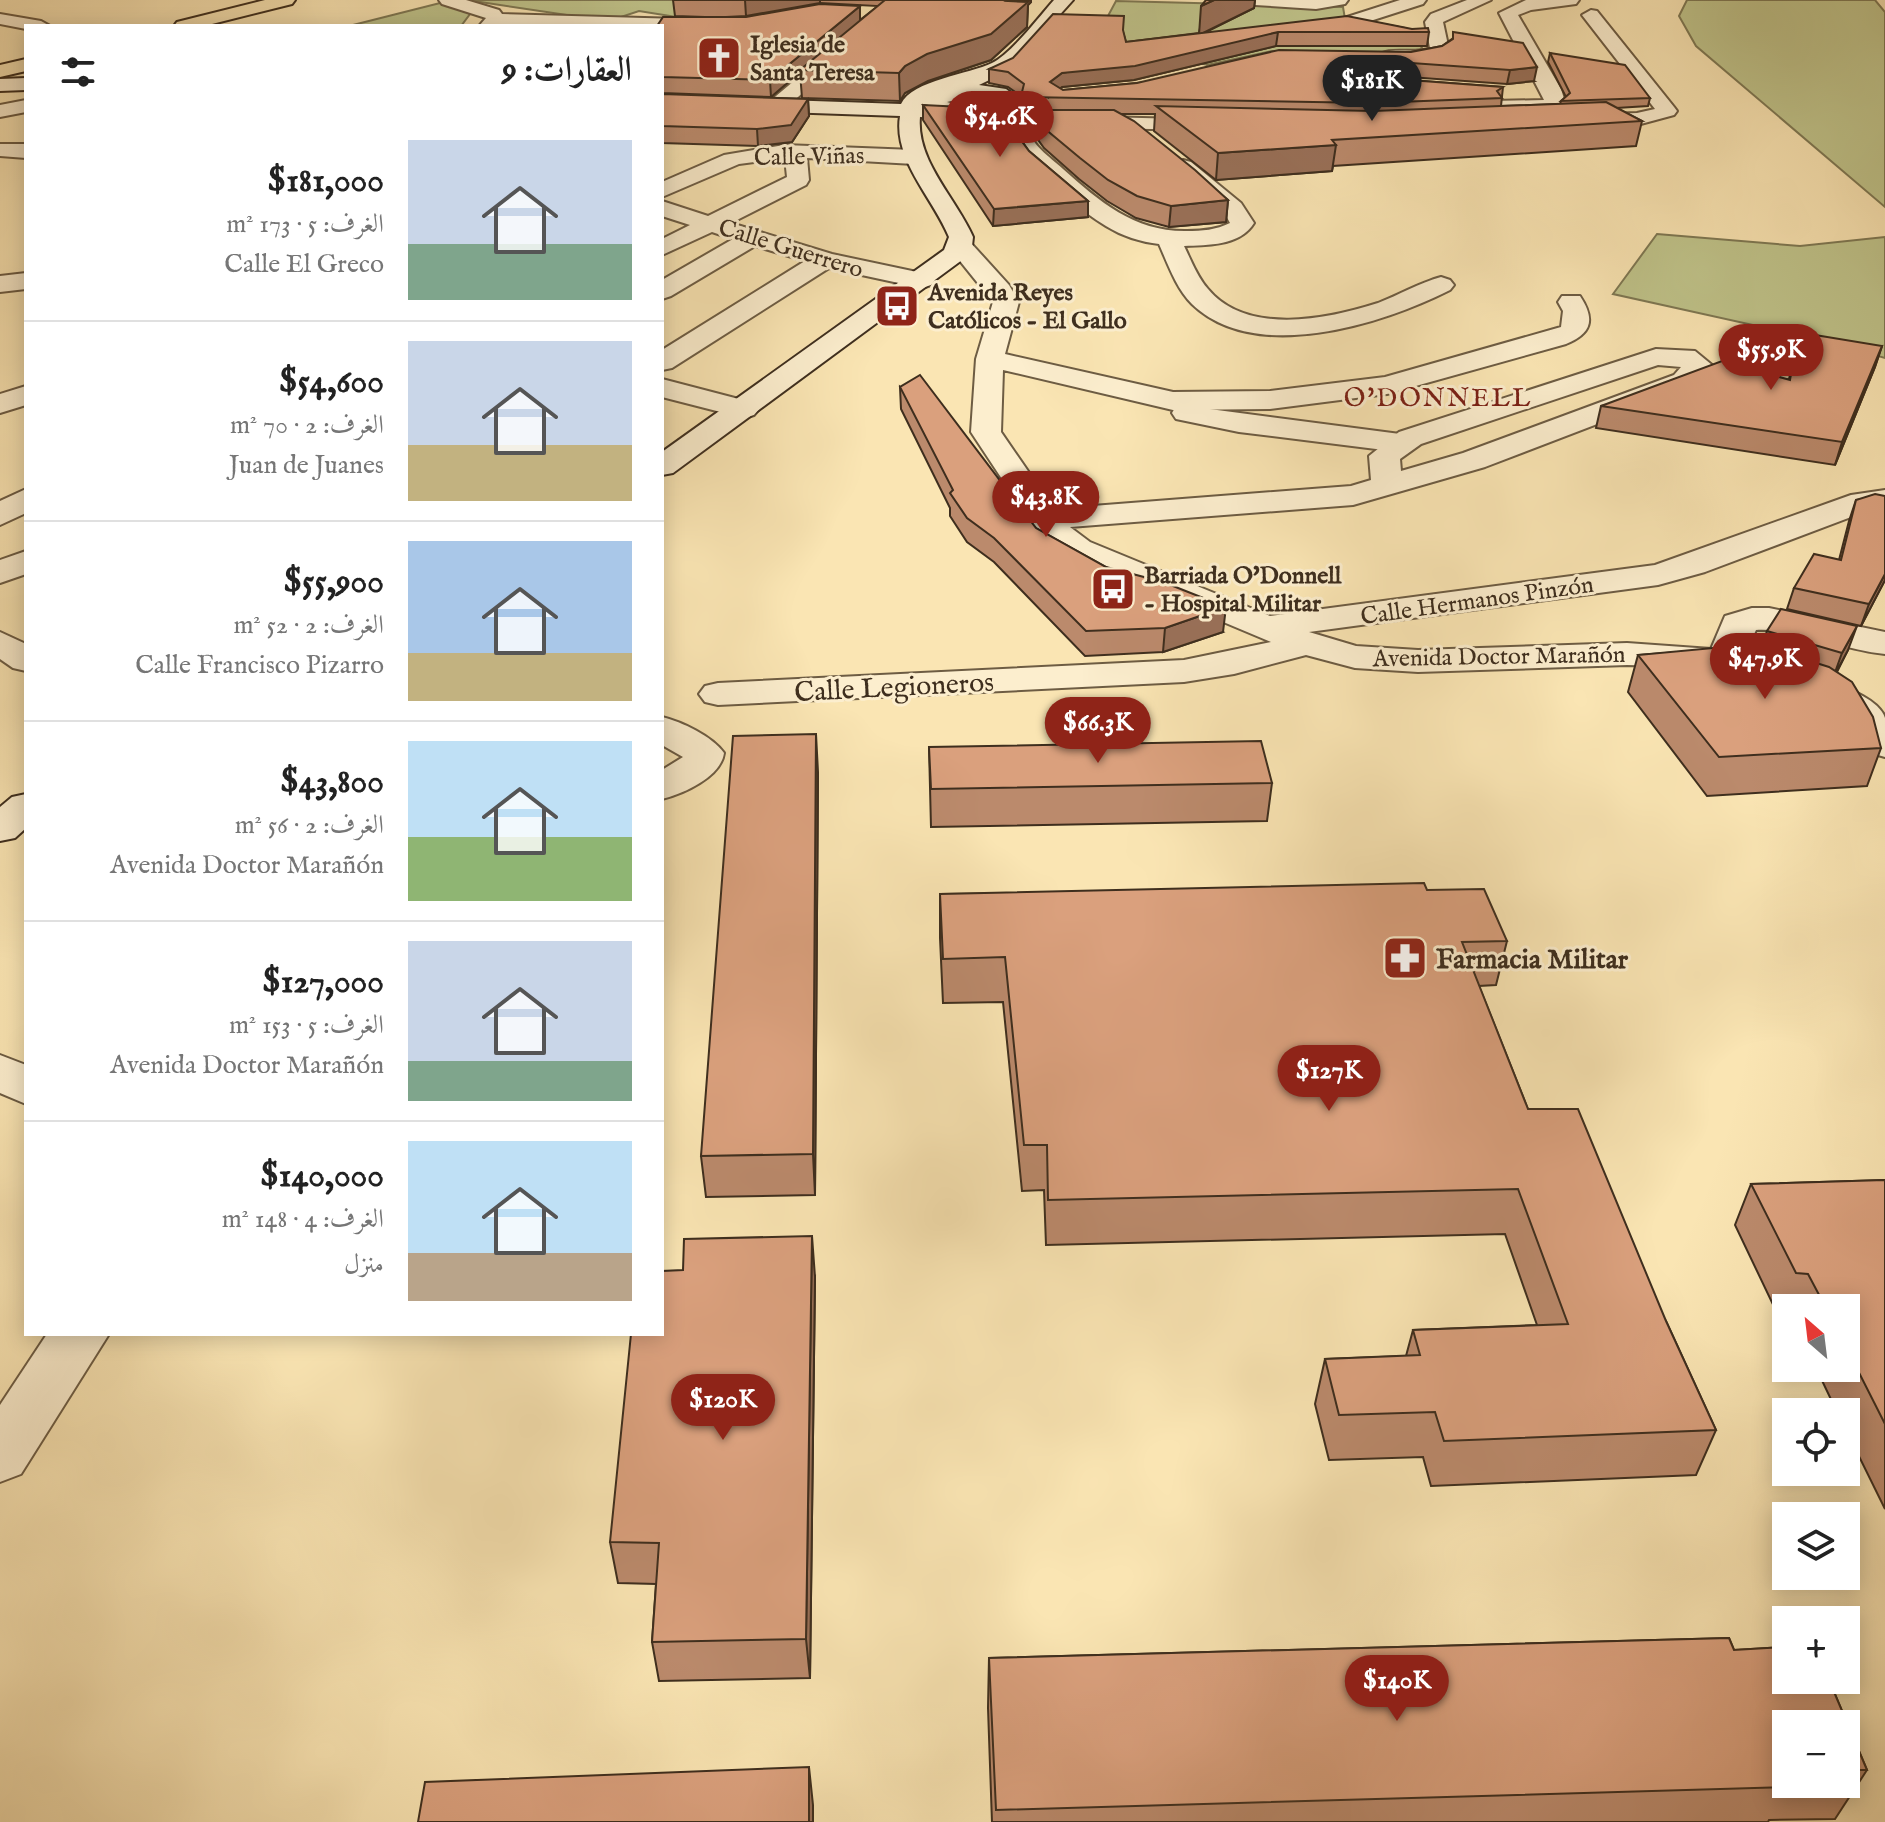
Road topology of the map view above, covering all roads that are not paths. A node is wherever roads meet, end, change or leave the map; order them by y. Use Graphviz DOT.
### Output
graph roads {
  1 [pos="286,0"];
  2 [pos="448,0"];
  3 [pos="902,0"];
  4 [pos="1064,0"];
  5 [pos="1255,0"];
  6 [pos="1339,0"];
  7 [pos="1417,0"];
  8 [pos="1482,0"];
  9 [pos="1570,0"];
  10 [pos="856,12"];
  11 [pos="884,14"];
  12 [pos="1541,18"];
  13 [pos="0,19"];
  14 [pos="492,23"];
  15 [pos="29,24"];
  16 [pos="191,24"];
  17 [pos="731,24"];
  18 [pos="24,30"];
  19 [pos="0,35"];
  20 [pos="1438,39"];
  21 [pos="1369,56"];
  22 [pos="1003,66"];
  23 [pos="0,71"];
  24 [pos="982,74"];
  25 [pos="18,79"];
  26 [pos="952,99"];
  27 [pos="664,102"];
  28 [pos="1201,104"];
  29 [pos="777,105"];
  30 [pos="24,106"];
  31 [pos="1012,106"];
  32 [pos="0,111"];
  33 [pos="910,111"];
  34 [pos="0,118"];
  35 [pos="24,119"];
  36 [pos="1081,120"];
  37 [pos="1119,121"];
  38 [pos="1229,123"];
  39 [pos="0,150"];
  40 [pos="24,151"];
  41 [pos="796,153"];
  42 [pos="914,157"];
  43 [pos="670,179"];
  44 [pos="666,213"];
  45 [pos="708,223"];
  46 [pos="752,238"];
  47 [pos="1168,238"];
  48 [pos="960,246"];
  49 [pos="664,247"];
  50 [pos="823,261"];
  51 [pos="922,280"];
  52 [pos="24,281"];
  53 [pos="0,284"];
  54 [pos="1441,285"];
  55 [pos="664,290"];
  56 [pos="1571,302"];
  57 [pos="990,359"];
  58 [pos="664,361"];
  59 [pos="664,389"];
  60 [pos="24,396"];
  61 [pos="1191,403"];
  62 [pos="0,404"];
  63 [pos="744,409"];
  64 [pos="1400,443"];
  65 [pos="664,465"];
  66 [pos="1387,483"];
  67 [pos="24,500"];
  68 [pos="1885,500"];
  69 [pos="0,515"];
  70 [pos="1045,519"];
  71 [pos="24,562"];
  72 [pos="0,573"];
  73 [pos="24,621"];
  74 [pos="1270,627"];
  75 [pos="0,636"];
  76 [pos="0,643"];
  77 [pos="1885,643"];
  78 [pos="1306,644"];
  79 [pos="24,659"];
  80 [pos="1725,661"];
  81 [pos="1762,670"];
  82 [pos="1799,680"];
  83 [pos="718,694"];
  84 [pos="1849,704"];
  85 [pos="1885,713"];
  86 [pos="664,730"];
  87 [pos="1885,745"];
  88 [pos="664,786"];
  89 [pos="24,808"];
  90 [pos="0,829"];
  91 [pos="0,1071"];
  92 [pos="24,1086"];
  93 [pos="80,1336"];
  94 [pos="0,1456"];
  1 -- 16 [label="main road"];
  2 -- 14 [label="street"];
  3 -- 11 [label="street"];
  4 -- 22 [label="street"];
  5 -- 6 [label="street"];
  7 -- 20 [label="street"];
  8 -- 20 [label="street"];
  9 -- 12 [label="street"];
  10 -- 11 [label="street"];
  11 -- 29 [label="street"];
  13 -- 15 [label="street"];
  14 -- 17 [label="street"];
  18 -- 19 [label="street"];
  20 -- 21 [label="street"];
  22 -- 24 [label="street"];
  22 -- 31 [label="street"];
  23 -- 25 [label="street"];
  24 -- 26 [label="street"];
  24 -- 33 [label="street"];
  26 -- 31 [label="street"];
  26 -- 33 [label="street"];
  27 -- 29 [label="street"];
  28 -- 36 [label="street"];
  29 -- 33 [label="street"];
  30 -- 32 [label="street"];
  31 -- 36 [label="street"];
  31 -- 47 [label="street"];
  33 -- 42 [label="street"];
  34 -- 35 [label="street"];
  36 -- 37 [label="street"];
  37 -- 38 [label="street"];
  37 -- 47 [label="street"];
  39 -- 40 [label="street"];
  41 -- 42 [label="street, Calle Viñas"];
  41 -- 43 [label="street, Calle Viñas"];
  41 -- 45 [label="street"];
  42 -- 48 [label="street"];
  44 -- 45 [label="street, Calle Guerrero"];
  45 -- 46 [label="street, Calle Guerrero"];
  45 -- 49 [label="street"];
  46 -- 50 [label="street, Calle Guerrero"];
  46 -- 55 [label="street"];
  47 -- 54 [label="street"];
  48 -- 51 [label="street"];
  48 -- 57 [label="street, Avenida Doctor Marañón"];
  50 -- 51 [label="street, Calle Guerrero"];
  50 -- 58 [label="street"];
  51 -- 63 [label="street"];
  52 -- 53 [label="street"];
  56 -- 61 [label="street"];
  57 -- 61 [label="street"];
  57 -- 70 [label="street, Avenida Doctor Marañón"];
  59 -- 63 [label="street"];
  60 -- 62 [label="street"];
  61 -- 64 [label="street"];
  63 -- 65 [label="street"];
  64 -- 66 [label="street"];
  64 -- 66 [label="street"];
  66 -- 70 [label="street"];
  67 -- 69 [label="street"];
  68 -- 74 [label="street, Calle Hermanos Pinzón"];
  70 -- 74 [label="street, Avenida Doctor Marañón"];
  71 -- 72 [label="street"];
  73 -- 75 [label="street"];
  74 -- 78 [label="street, Avenida Doctor Marañón"];
  76 -- 79 [label="street"];
  77 -- 80 [label="street"];
  78 -- 80 [label="street, Avenida Doctor Marañón"];
  78 -- 83 [label="street, Calle Legioneros"];
  80 -- 81 [label="street, Avenida Doctor Marañón"];
  82 -- 84 [label="street"];
  84 -- 85 [label="street"];
  84 -- 87 [label="street"];
  86 -- 88 [label="street"];
  89 -- 90 [label="street"];
  91 -- 92 [label="street"];
  93 -- 94 [label="street"];
}
